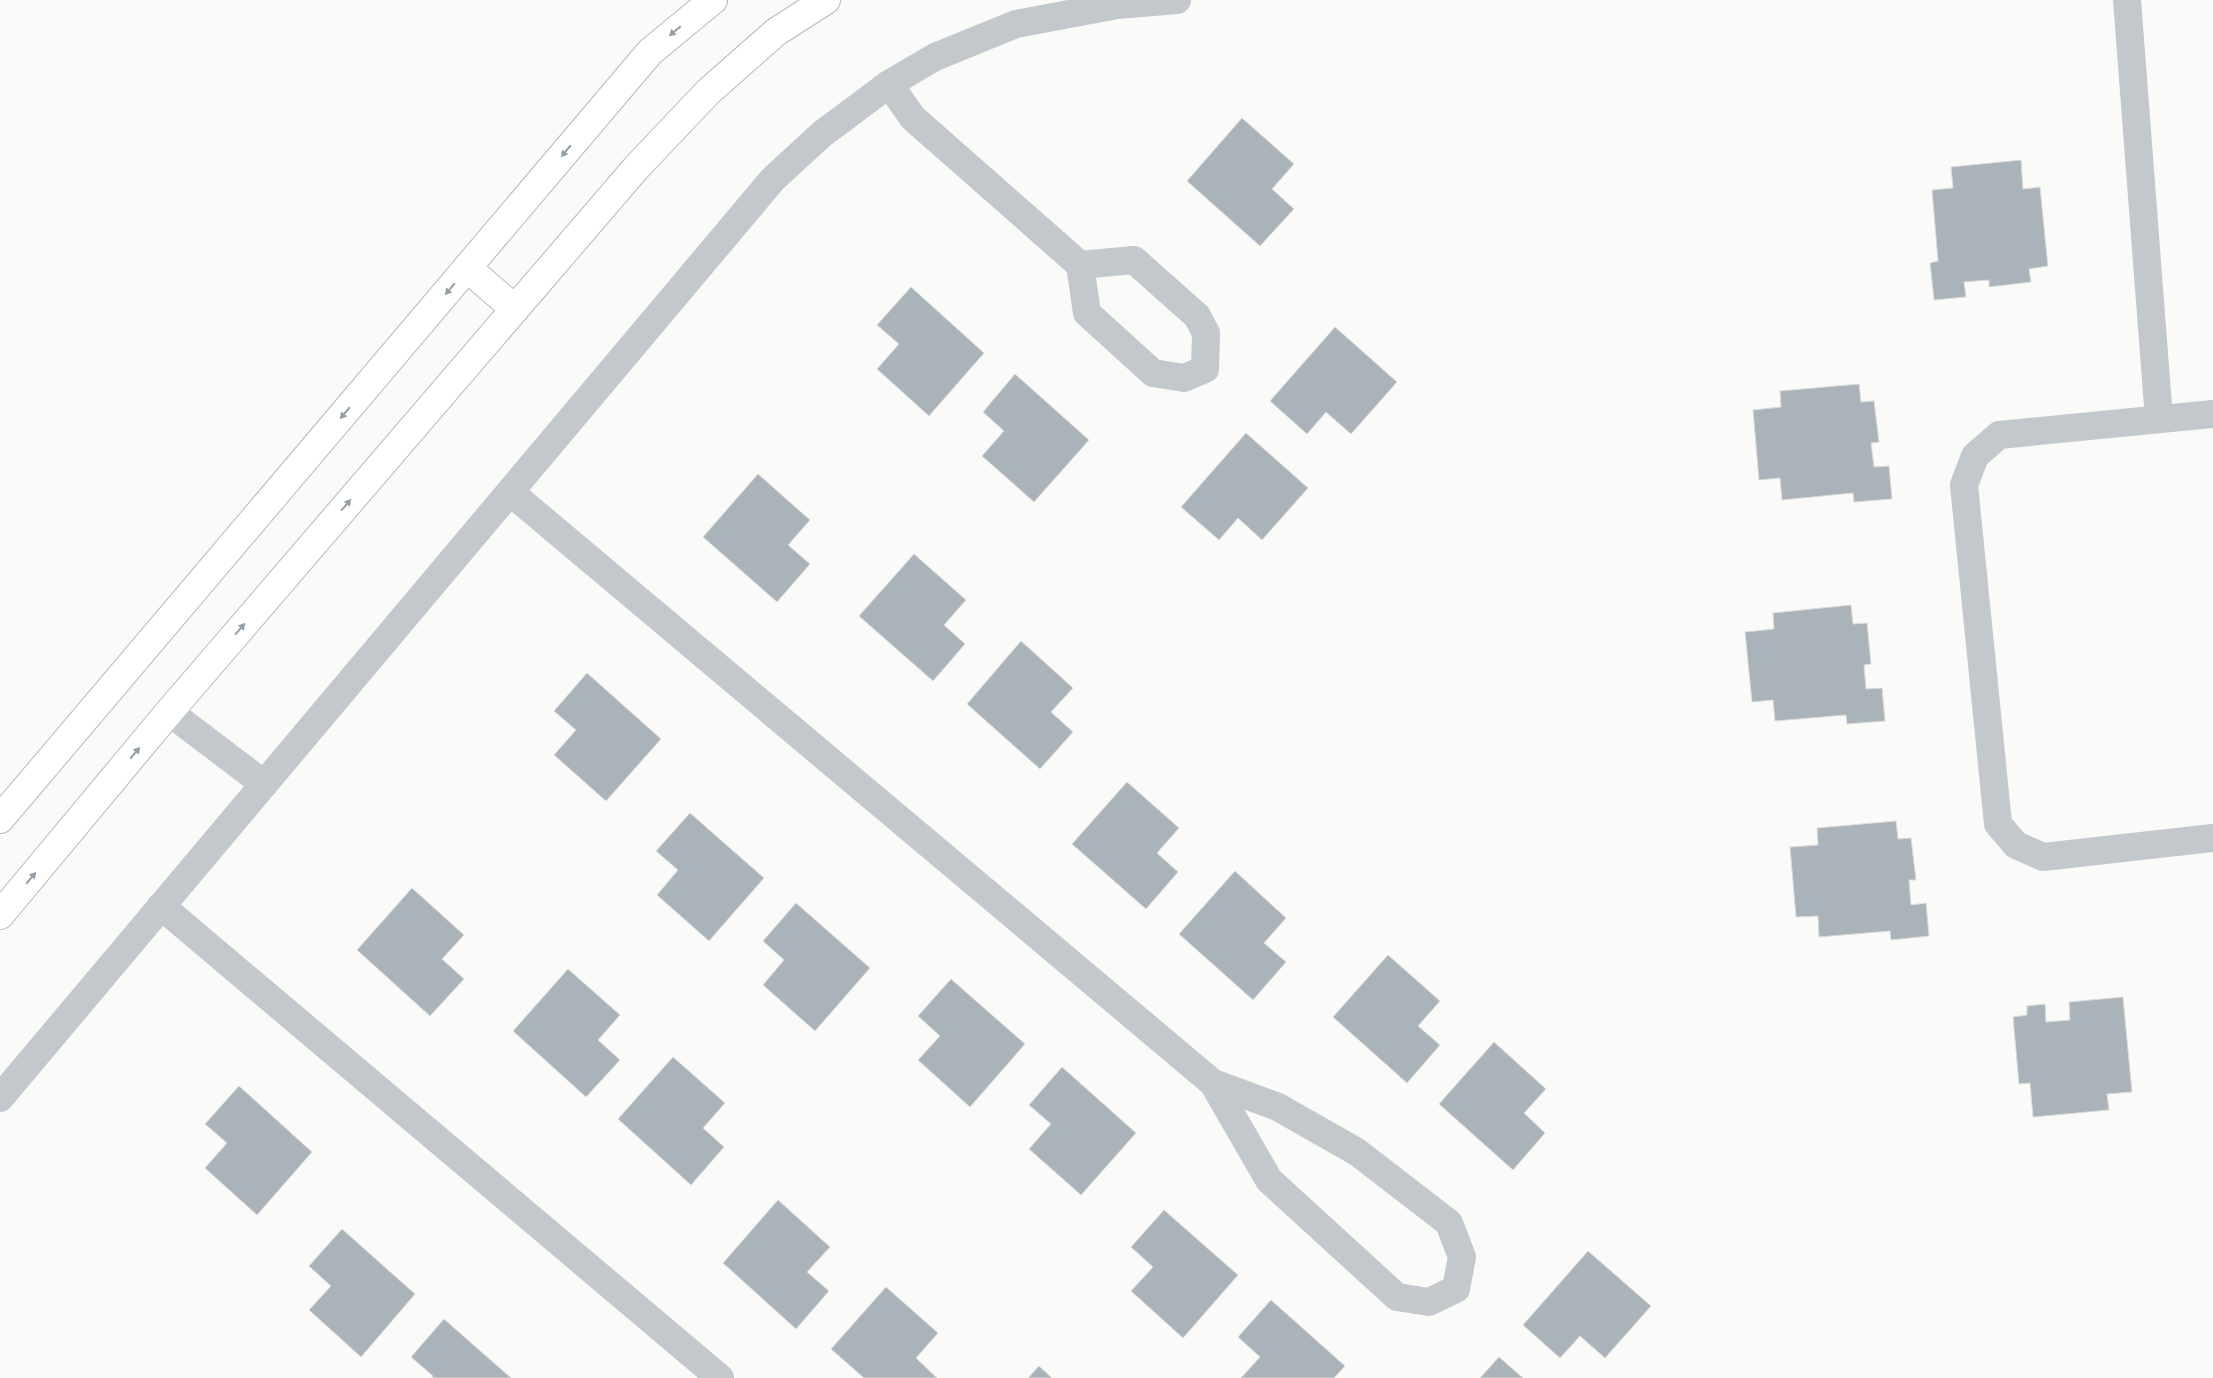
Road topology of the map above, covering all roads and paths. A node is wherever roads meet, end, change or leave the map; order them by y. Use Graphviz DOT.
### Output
graph roads {
  1 [pos="713,0"];
  2 [pos="826,0"];
  3 [pos="1177,0"];
  4 [pos="2127,0"];
  5 [pos="889,84"];
  6 [pos="1080,265"];
  7 [pos="467,268"];
  8 [pos="515,309"];
  9 [pos="2213,414"];
  10 [pos="2159,419"];
  11 [pos="510,492"];
  12 [pos="169,712"];
  13 [pos="264,784"];
  14 [pos="0,819"];
  15 [pos="2213,838"];
  16 [pos="161,906"];
  17 [pos="0,915"];
  18 [pos="1213,1083"];
  19 [pos="0,1098"];
  20 [pos="720,1378"];
  1 -- 7 [label="main road, one-way"];
  2 -- 8 [label="main road"];
  3 -- 5 [label="street"];
  4 -- 10 [label="street"];
  5 -- 6 [label="street"];
  5 -- 11 [label="street"];
  6 -- 6 [label="street"];
  7 -- 8 [label="main road"];
  7 -- 14 [label="main road, one-way"];
  12 -- 8 [label="main road, one-way"];
  9 -- 10 [label="street"];
  10 -- 15 [label="street"];
  11 -- 13 [label="street"];
  11 -- 18 [label="street"];
  12 -- 13 [label="street"];
  17 -- 12 [label="main road, one-way"];
  13 -- 16 [label="street"];
  16 -- 19 [label="street"];
  16 -- 20 [label="street"];
  18 -- 18 [label="street"];
}
